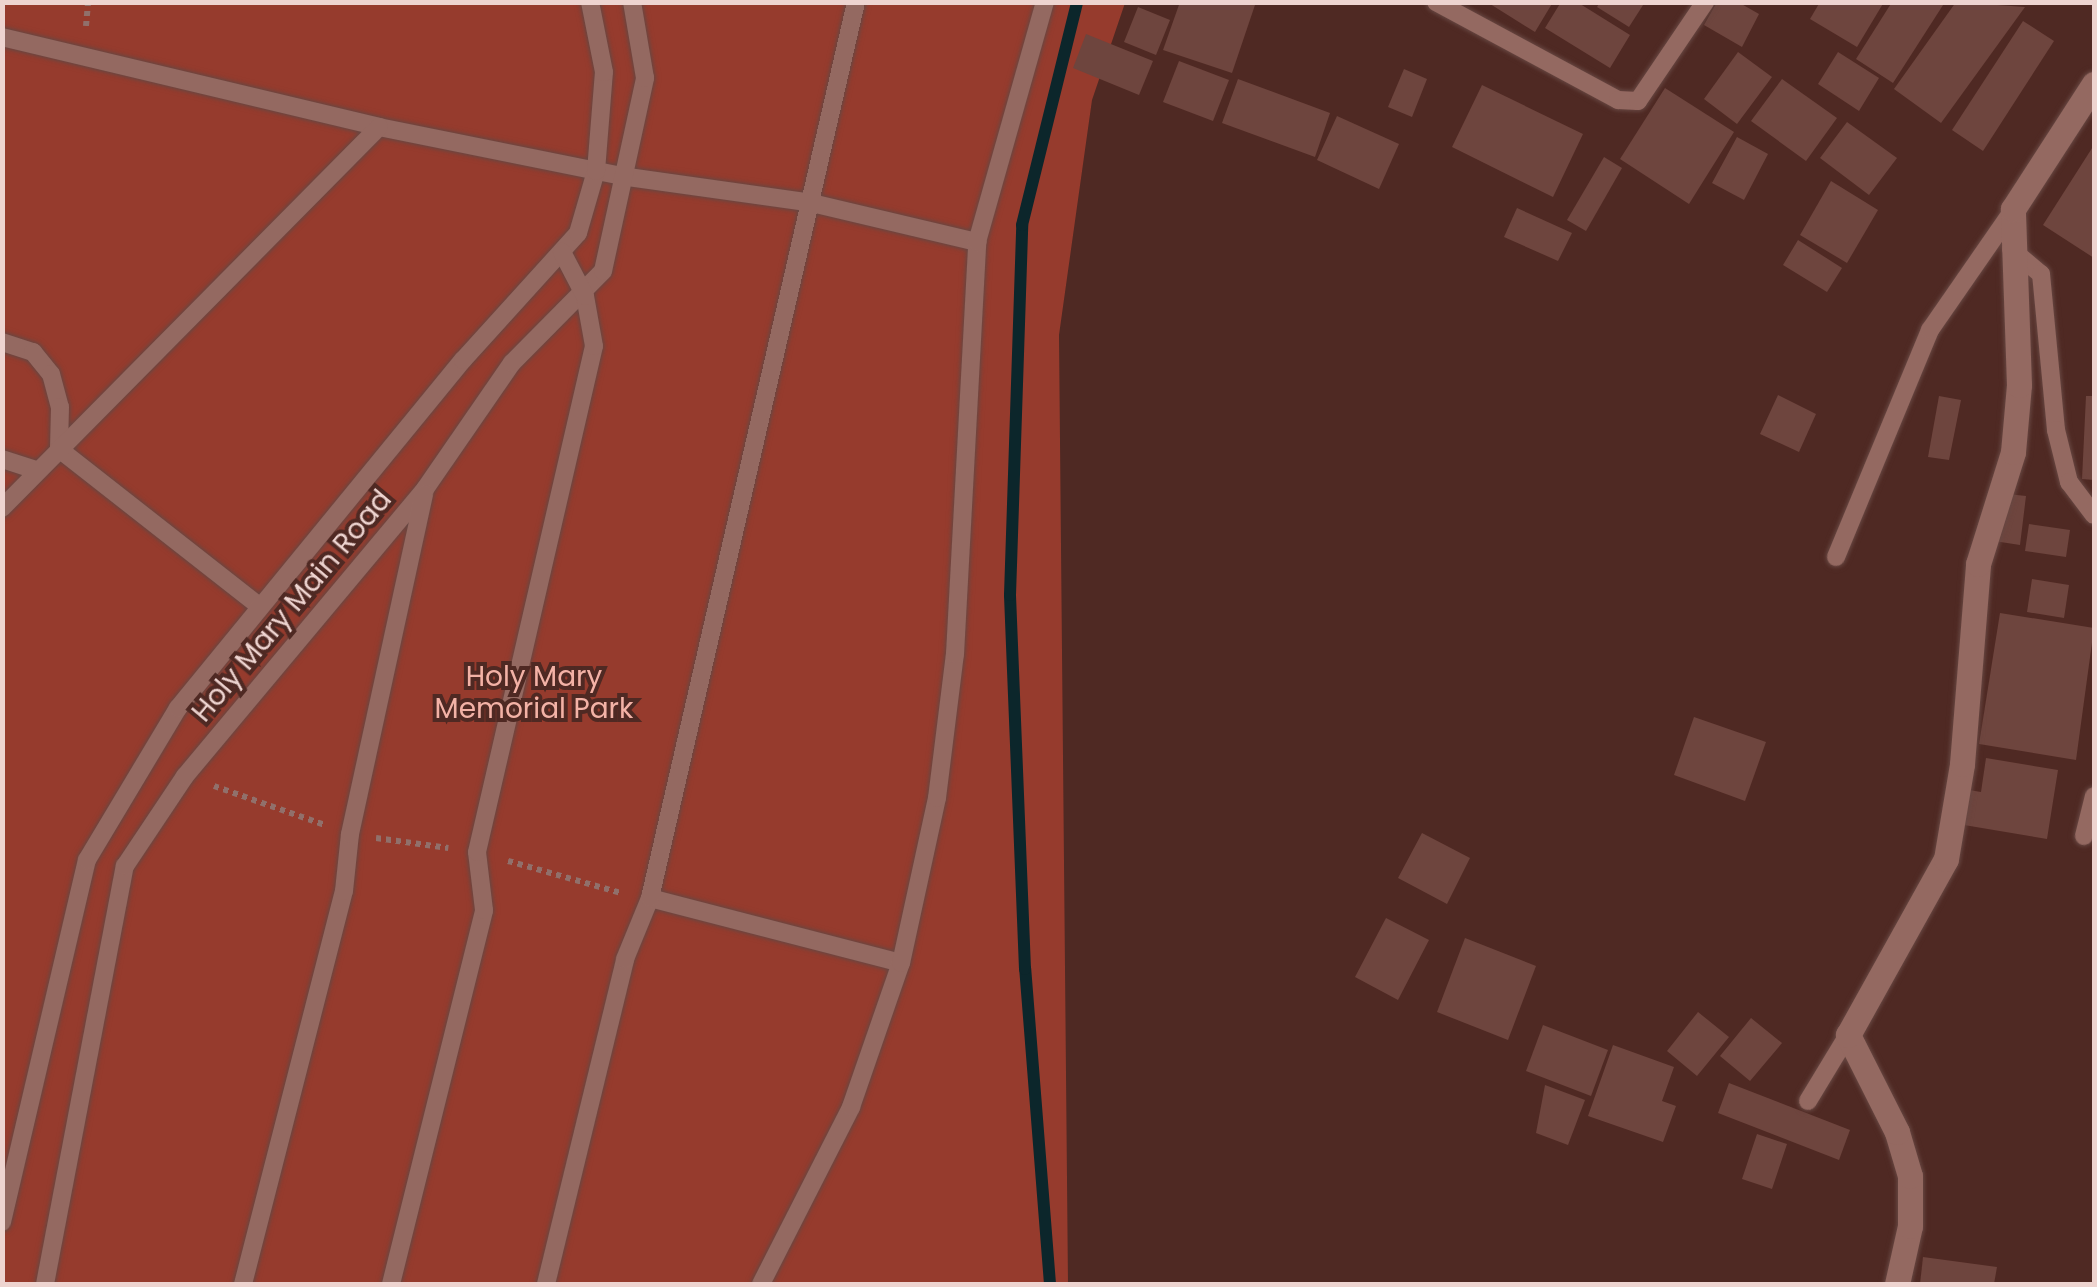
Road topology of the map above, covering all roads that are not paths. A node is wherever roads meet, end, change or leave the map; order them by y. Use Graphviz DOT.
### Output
graph roads {
  1 [pos="590,2"];
  2 [pos="632,2"];
  3 [pos="856,2"];
  4 [pos="1045,2"];
  5 [pos="1436,2"];
  6 [pos="1706,2"];
  7 [pos="2,37"];
  8 [pos="2094,84"];
  9 [pos="379,127"];
  10 [pos="596,171"];
  11 [pos="628,178"];
  12 [pos="812,204"];
  13 [pos="2013,209"];
  14 [pos="977,242"];
  15 [pos="2011,249"];
  16 [pos="562,252"];
  17 [pos="585,296"];
  18 [pos="2,342"];
  19 [pos="59,449"];
  20 [pos="2,460"];
  21 [pos="36,470"];
  22 [pos="426,489"];
  23 [pos="2,508"];
  24 [pos="2094,515"];
  25 [pos="1836,556"];
  26 [pos="259,606"];
  27 [pos="2094,796"];
  28 [pos="2084,836"];
  29 [pos="650,898"];
  30 [pos="901,962"];
  31 [pos="1848,1034"];
  32 [pos="1808,1102"];
  33 [pos="2,1222"];
  34 [pos="45,1284"];
  35 [pos="243,1284"];
  36 [pos="391,1284"];
  37 [pos="546,1284"];
  38 [pos="761,1284"];
  39 [pos="1897,1284"];
  1 -- 10 [label="lane, Holy Mary Main Road"];
  2 -- 11 [label="lane, Holy Mary Main Road"];
  3 -- 12 [label="lane"];
  4 -- 14 [label="lane"];
  5 -- 6 [label="lane"];
  7 -- 9 [label="lane"];
  8 -- 13 [label="street"];
  9 -- 10 [label="lane"];
  9 -- 19 [label="lane"];
  10 -- 11 [label="lane"];
  10 -- 16 [label="lane, Holy Mary Main Road"];
  11 -- 12 [label="lane"];
  11 -- 17 [label="lane, Holy Mary Main Road"];
  12 -- 14 [label="lane"];
  12 -- 29 [label="lane"];
  13 -- 15 [label="street"];
  13 -- 25 [label="lane"];
  14 -- 30 [label="lane"];
  15 -- 24 [label="lane"];
  15 -- 31 [label="street"];
  16 -- 17 [label="lane"];
  16 -- 26 [label="lane, Holy Mary Main Road"];
  17 -- 22 [label="lane, Holy Mary Main Road"];
  17 -- 36 [label="lane"];
  18 -- 19 [label="lane"];
  19 -- 21 [label="lane"];
  19 -- 26 [label="lane"];
  20 -- 21 [label="lane"];
  21 -- 23 [label="lane"];
  22 -- 34 [label="lane, Holy Mary Main Road"];
  22 -- 35 [label="lane"];
  26 -- 33 [label="lane, Holy Mary Main Road"];
  27 -- 28 [label="lane"];
  29 -- 30 [label="lane"];
  29 -- 37 [label="lane"];
  30 -- 38 [label="lane"];
  31 -- 32 [label="lane"];
  31 -- 39 [label="street"];
}
